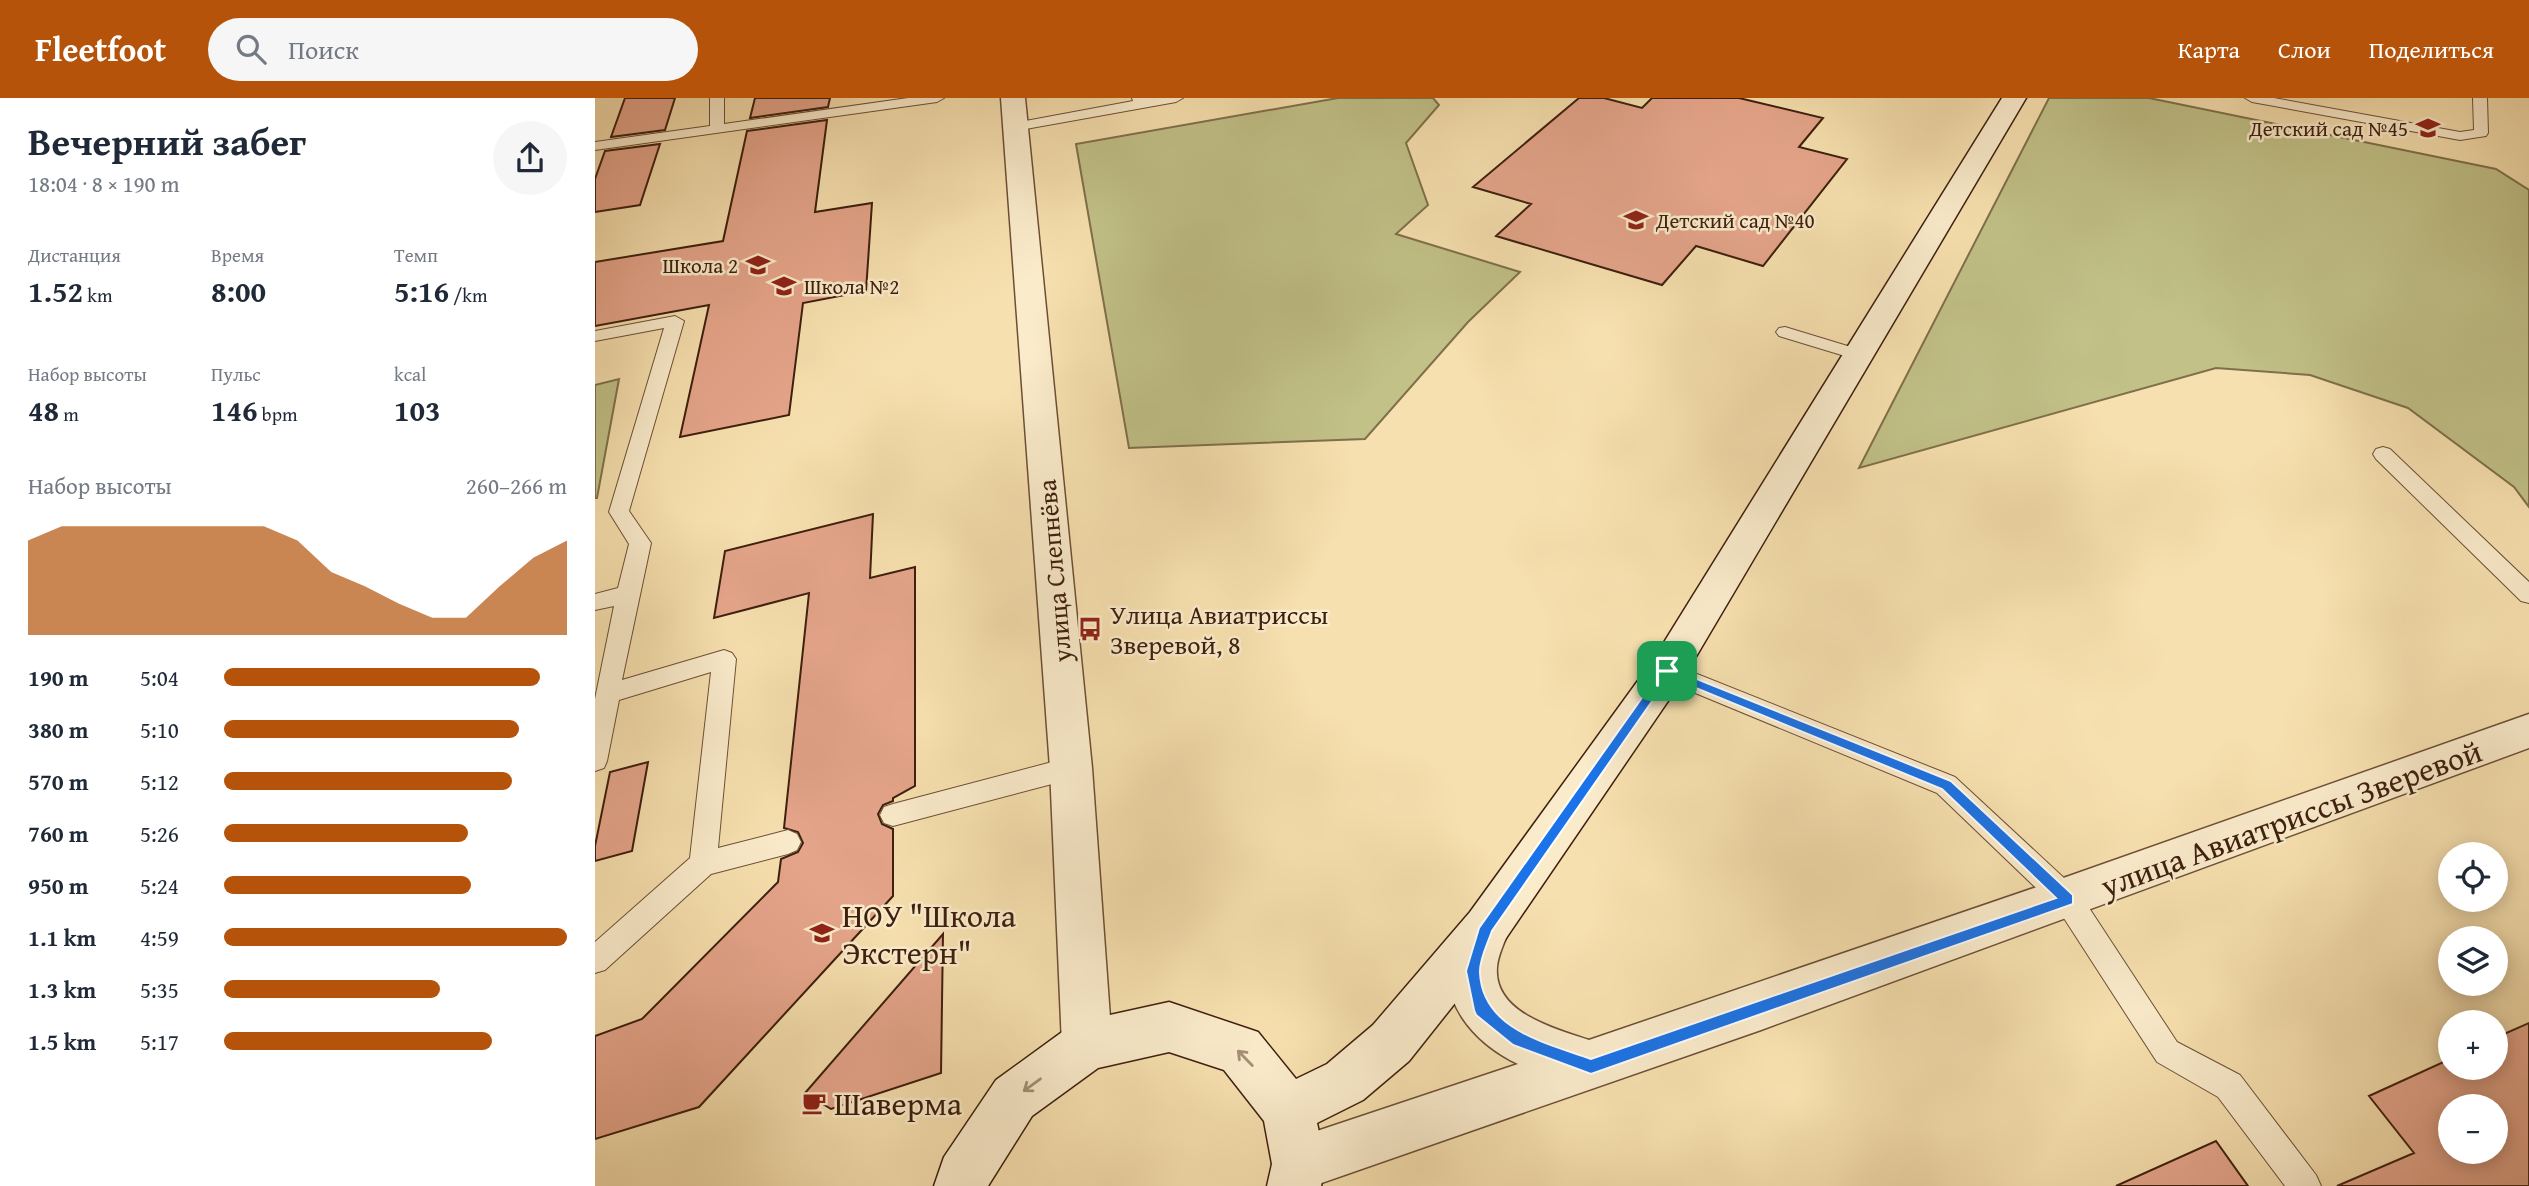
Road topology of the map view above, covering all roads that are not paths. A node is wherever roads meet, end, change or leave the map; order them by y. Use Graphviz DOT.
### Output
graph roads {
  1 [pos="717,98"];
  2 [pos="937,98"];
  3 [pos="1176,98"];
  4 [pos="2014,98"];
  5 [pos="2252,98"];
  6 [pos="2480,98"];
  7 [pos="1140,101"];
  8 [pos="1014,113"];
  9 [pos="717,128"];
  10 [pos="595,146"];
  11 [pos="1785,332"];
  12 [pos="595,336"];
  13 [pos="1859,355"];
  14 [pos="2383,454"];
  15 [pos="627,594"];
  16 [pos="2529,595"];
  17 [pos="595,602"];
  18 [pos="1667,671"];
  19 [pos="610,693"];
  20 [pos="2529,732"];
  21 [pos="595,761"];
  22 [pos="1071,768"];
  23 [pos="893,815"];
  24 [pos="788,842"];
  25 [pos="703,864"];
  26 [pos="2068,900"];
  27 [pos="1486,928"];
  28 [pos="595,960"];
  29 [pos="1087,1045"];
  30 [pos="1591,1066"];
  31 [pos="1288,1110"];
  32 [pos="1296,1175"];
  33 [pos="961,1186"];
  34 [pos="2305,1186"];
  1 -- 9 [label="lane"];
  2 -- 9 [label="lane"];
  3 -- 7 [label="lane"];
  4 -- 13 [label="street"];
  5 -- 6 [label="lane"];
  7 -- 8 [label="lane"];
  8 -- 22 [label="street, улица Слепнёва"];
  9 -- 10 [label="lane"];
  11 -- 13 [label="lane"];
  12 -- 15 [label="lane"];
  13 -- 18 [label="street"];
  14 -- 16 [label="lane"];
  15 -- 17 [label="lane"];
  15 -- 19 [label="lane"];
  18 -- 26 [label="lane"];
  18 -- 27 [label="street"];
  19 -- 21 [label="lane"];
  19 -- 25 [label="lane"];
  20 -- 26 [label="street, улица Авиатриссы Зверевой"];
  22 -- 23 [label="lane"];
  22 -- 29 [label="street, улица Слепнёва"];
  24 -- 25 [label="lane"];
  25 -- 28 [label="lane"];
  26 -- 30 [label="street, улица Авиатриссы Зверевой"];
  26 -- 34 [label="lane"];
  27 -- 30 [label="street"];
  27 -- 31 [label="street"];
  31 -- 29 [label="street, one-way"];
  29 -- 33 [label="street, one-way"];
  30 -- 32 [label="street, улица Авиатриссы Зверевой"];
  31 -- 32 [label="street"];
}
